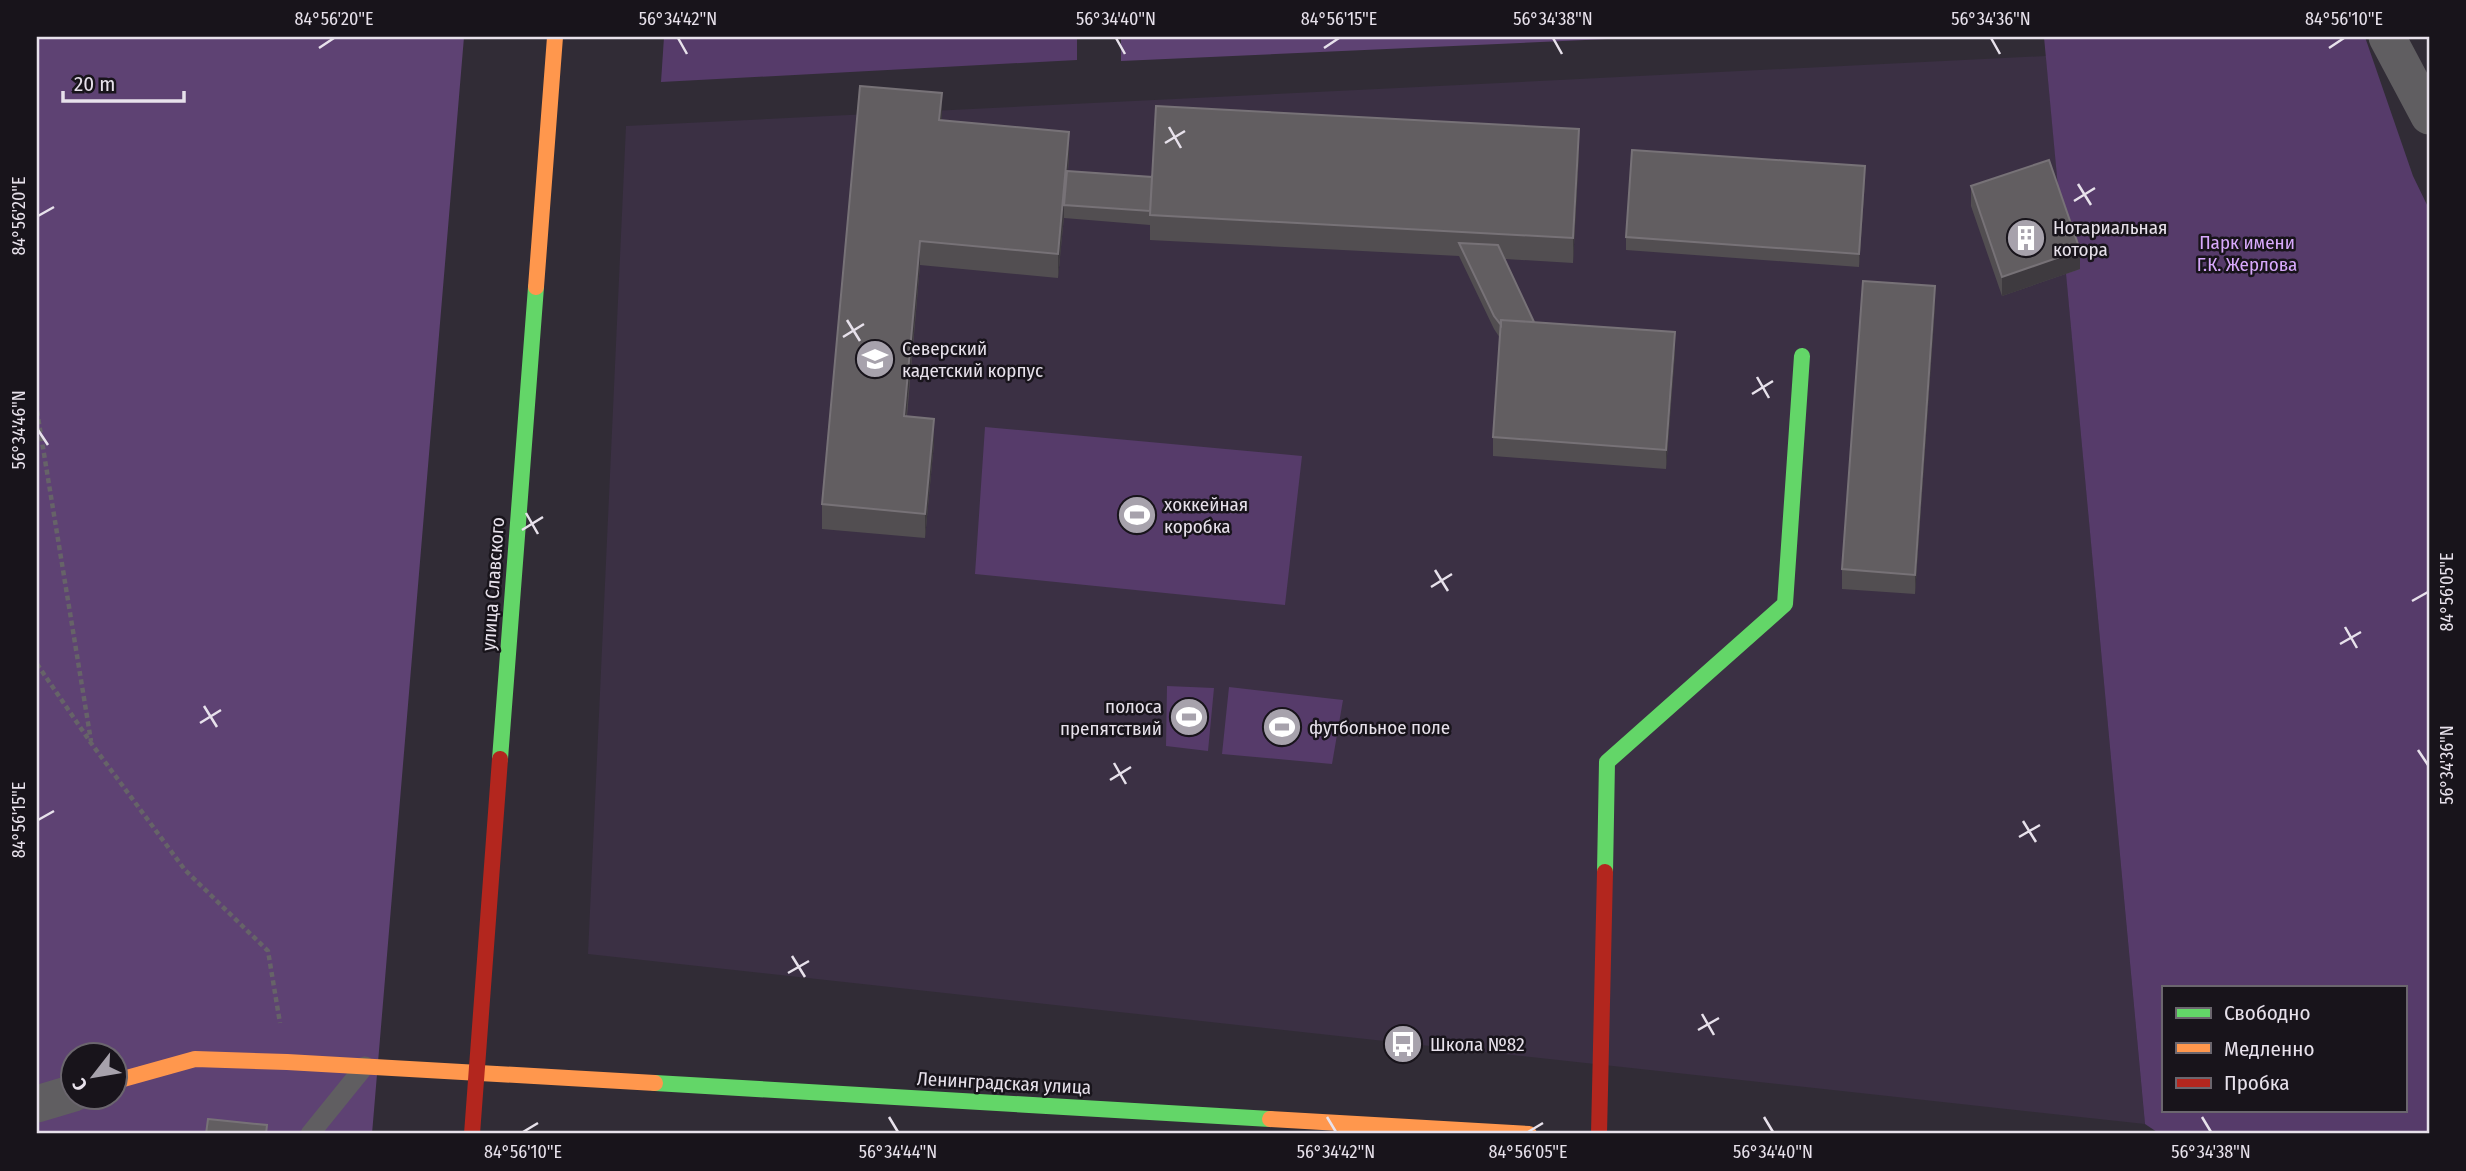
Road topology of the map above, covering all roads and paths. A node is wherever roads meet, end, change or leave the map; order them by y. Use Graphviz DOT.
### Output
graph roads {
  1 [pos="555,37"];
  2 [pos="2387,37"];
  3 [pos="2429,116"];
  4 [pos="1802,356"];
  5 [pos="37,411"];
  6 [pos="37,664"];
  7 [pos="91,743"];
  8 [pos="287,1062"];
  9 [pos="365,1066"];
  10 [pos="477,1072"];
  11 [pos="130,1077"];
  12 [pos="60,1097"];
  13 [pos="37,1104"];
  14 [pos="310,1134"];
  15 [pos="472,1134"];
  16 [pos="1529,1134"];
  17 [pos="1599,1134"];
  1 -- 10 [label="street, улица Славского"];
  2 -- 3 [label="street"];
  4 -- 17 [label="street"];
  5 -- 7 [label="path"];
  6 -- 7 [label="path"];
  7 -- 8 [label="path"];
  8 -- 9 [label="street, Ленинградская улица"];
  8 -- 11 [label="street, Ленинградская улица"];
  9 -- 10 [label="street, Ленинградская улица"];
  9 -- 14 [label="lane"];
  10 -- 15 [label="street, улица Славского"];
  10 -- 16 [label="street, Ленинградская улица"];
  12 -- 13 [label="street"];
}
